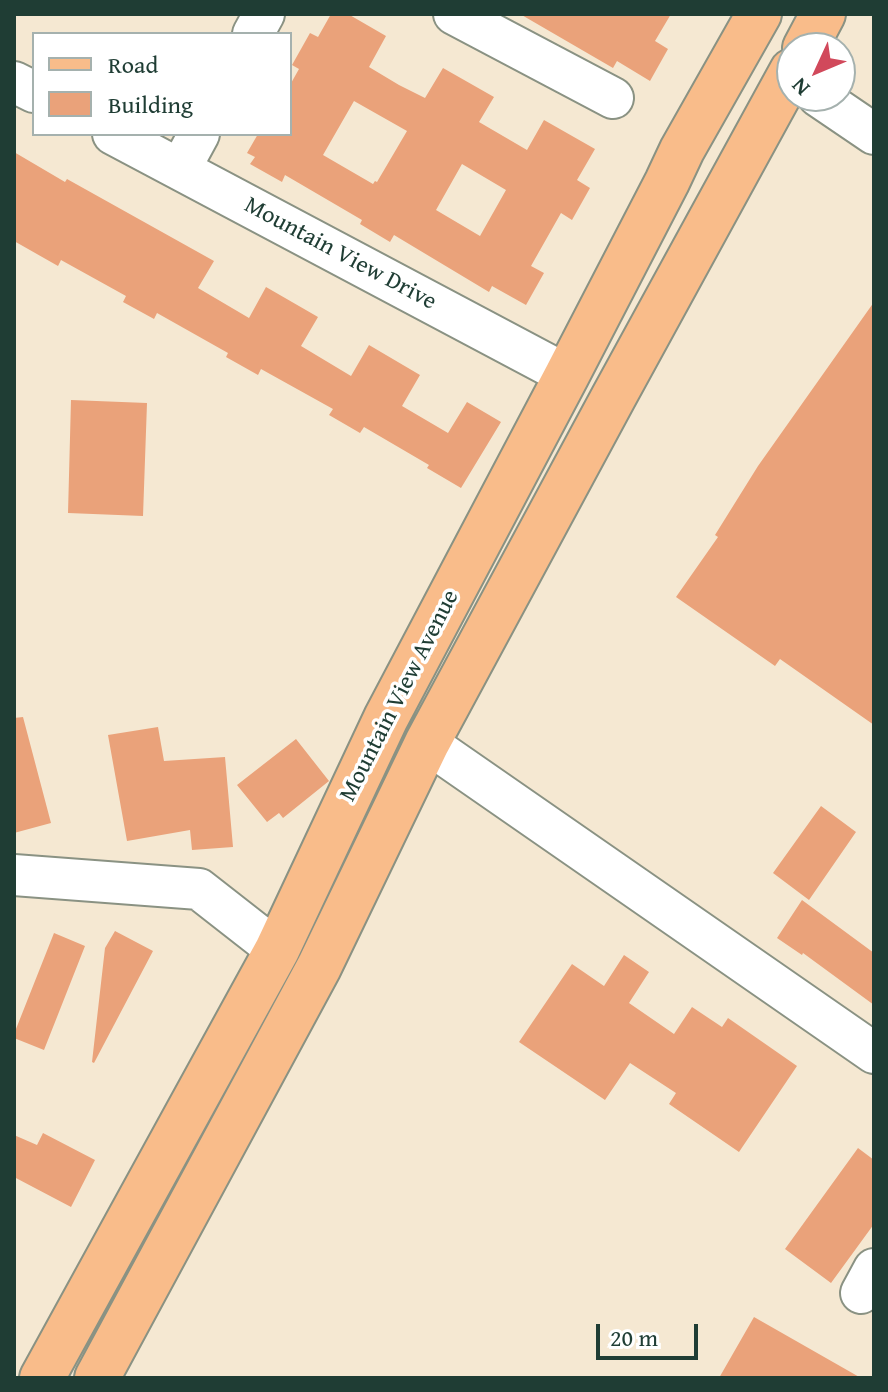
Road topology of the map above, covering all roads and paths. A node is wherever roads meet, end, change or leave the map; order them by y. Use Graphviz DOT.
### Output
graph roads {
  1 [pos="264,14"];
  2 [pos="454,14"];
  3 [pos="759,14"];
  4 [pos="254,32"];
  5 [pos="14,82"];
  6 [pos="32,91"];
  7 [pos="613,98"];
  8 [pos="776,111"];
  9 [pos="846,112"];
  10 [pos="874,134"];
  11 [pos="117,136"];
  12 [pos="198,136"];
  13 [pos="180,169"];
  14 [pos="667,182"];
  15 [pos="719,203"];
  16 [pos="567,375"];
  17 [pos="414,666"];
  18 [pos="459,685"];
  19 [pos="427,743"];
  20 [pos="14,875"];
  21 [pos="277,950"];
  22 [pos="874,1053"];
  23 [pos="42,1378"];
  24 [pos="97,1378"];
  1 -- 4 [label="street"];
  2 -- 7 [label="street"];
  3 -- 14 [label="main road, Mountain View Avenue"];
  5 -- 6 [label="street"];
  8 -- 15 [label="main road, Mountain View Avenue"];
  9 -- 10 [label="street"];
  11 -- 13 [label="street, Mountain View Drive"];
  12 -- 13 [label="street"];
  13 -- 16 [label="street, Mountain View Drive"];
  14 -- 15 [label="main road"];
  14 -- 16 [label="main road, Mountain View Avenue"];
  15 -- 18 [label="main road, Mountain View Avenue"];
  16 -- 17 [label="main road, Mountain View Avenue"];
  17 -- 18 [label="main road"];
  17 -- 21 [label="main road, Mountain View Avenue"];
  18 -- 19 [label="main road, Mountain View Avenue"];
  19 -- 22 [label="street"];
  19 -- 24 [label="main road, Mountain View Avenue"];
  20 -- 21 [label="street"];
  21 -- 23 [label="main road, Mountain View Avenue"];
}
